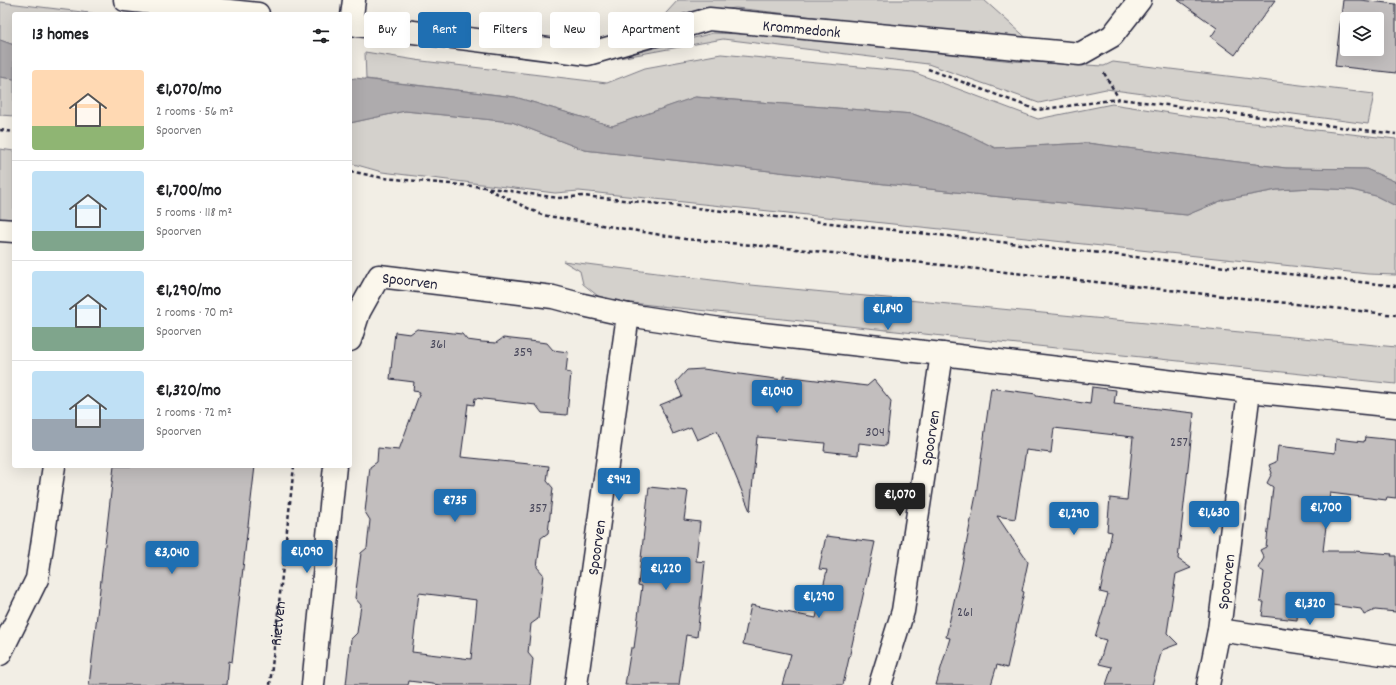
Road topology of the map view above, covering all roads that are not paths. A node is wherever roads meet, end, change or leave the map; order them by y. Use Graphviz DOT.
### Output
graph roads {
  1 [pos="125,0"];
  2 [pos="354,0"];
  3 [pos="1140,0"];
  4 [pos="239,12"];
  5 [pos="352,16"];
  6 [pos="352,24"];
  7 [pos="0,230"];
  8 [pos="12,231"];
  9 [pos="628,315"];
  10 [pos="352,334"];
  11 [pos="942,354"];
  12 [pos="1249,391"];
  13 [pos="1396,406"];
  14 [pos="54,468"];
  15 [pos="335,468"];
  16 [pos="1219,630"];
  17 [pos="0,654"];
  18 [pos="1396,656"];
  19 [pos="313,685"];
  20 [pos="576,685"];
  21 [pos="880,685"];
  22 [pos="1208,685"];
  1 -- 4 [label="street"];
  2 -- 5 [label="street"];
  3 -- 6 [label="street, Krommedonk"];
  7 -- 8 [label="street"];
  9 -- 10 [label="street, Spoorven"];
  9 -- 11 [label="street, Spoorven"];
  9 -- 20 [label="street, Spoorven"];
  11 -- 12 [label="street, Spoorven"];
  11 -- 21 [label="street, Spoorven"];
  12 -- 13 [label="street, Spoorven"];
  12 -- 16 [label="street, Spoorven"];
  14 -- 17 [label="street"];
  15 -- 19 [label="street"];
  16 -- 18 [label="street, Spoorven"];
  16 -- 22 [label="street, Spoorven"];
}
